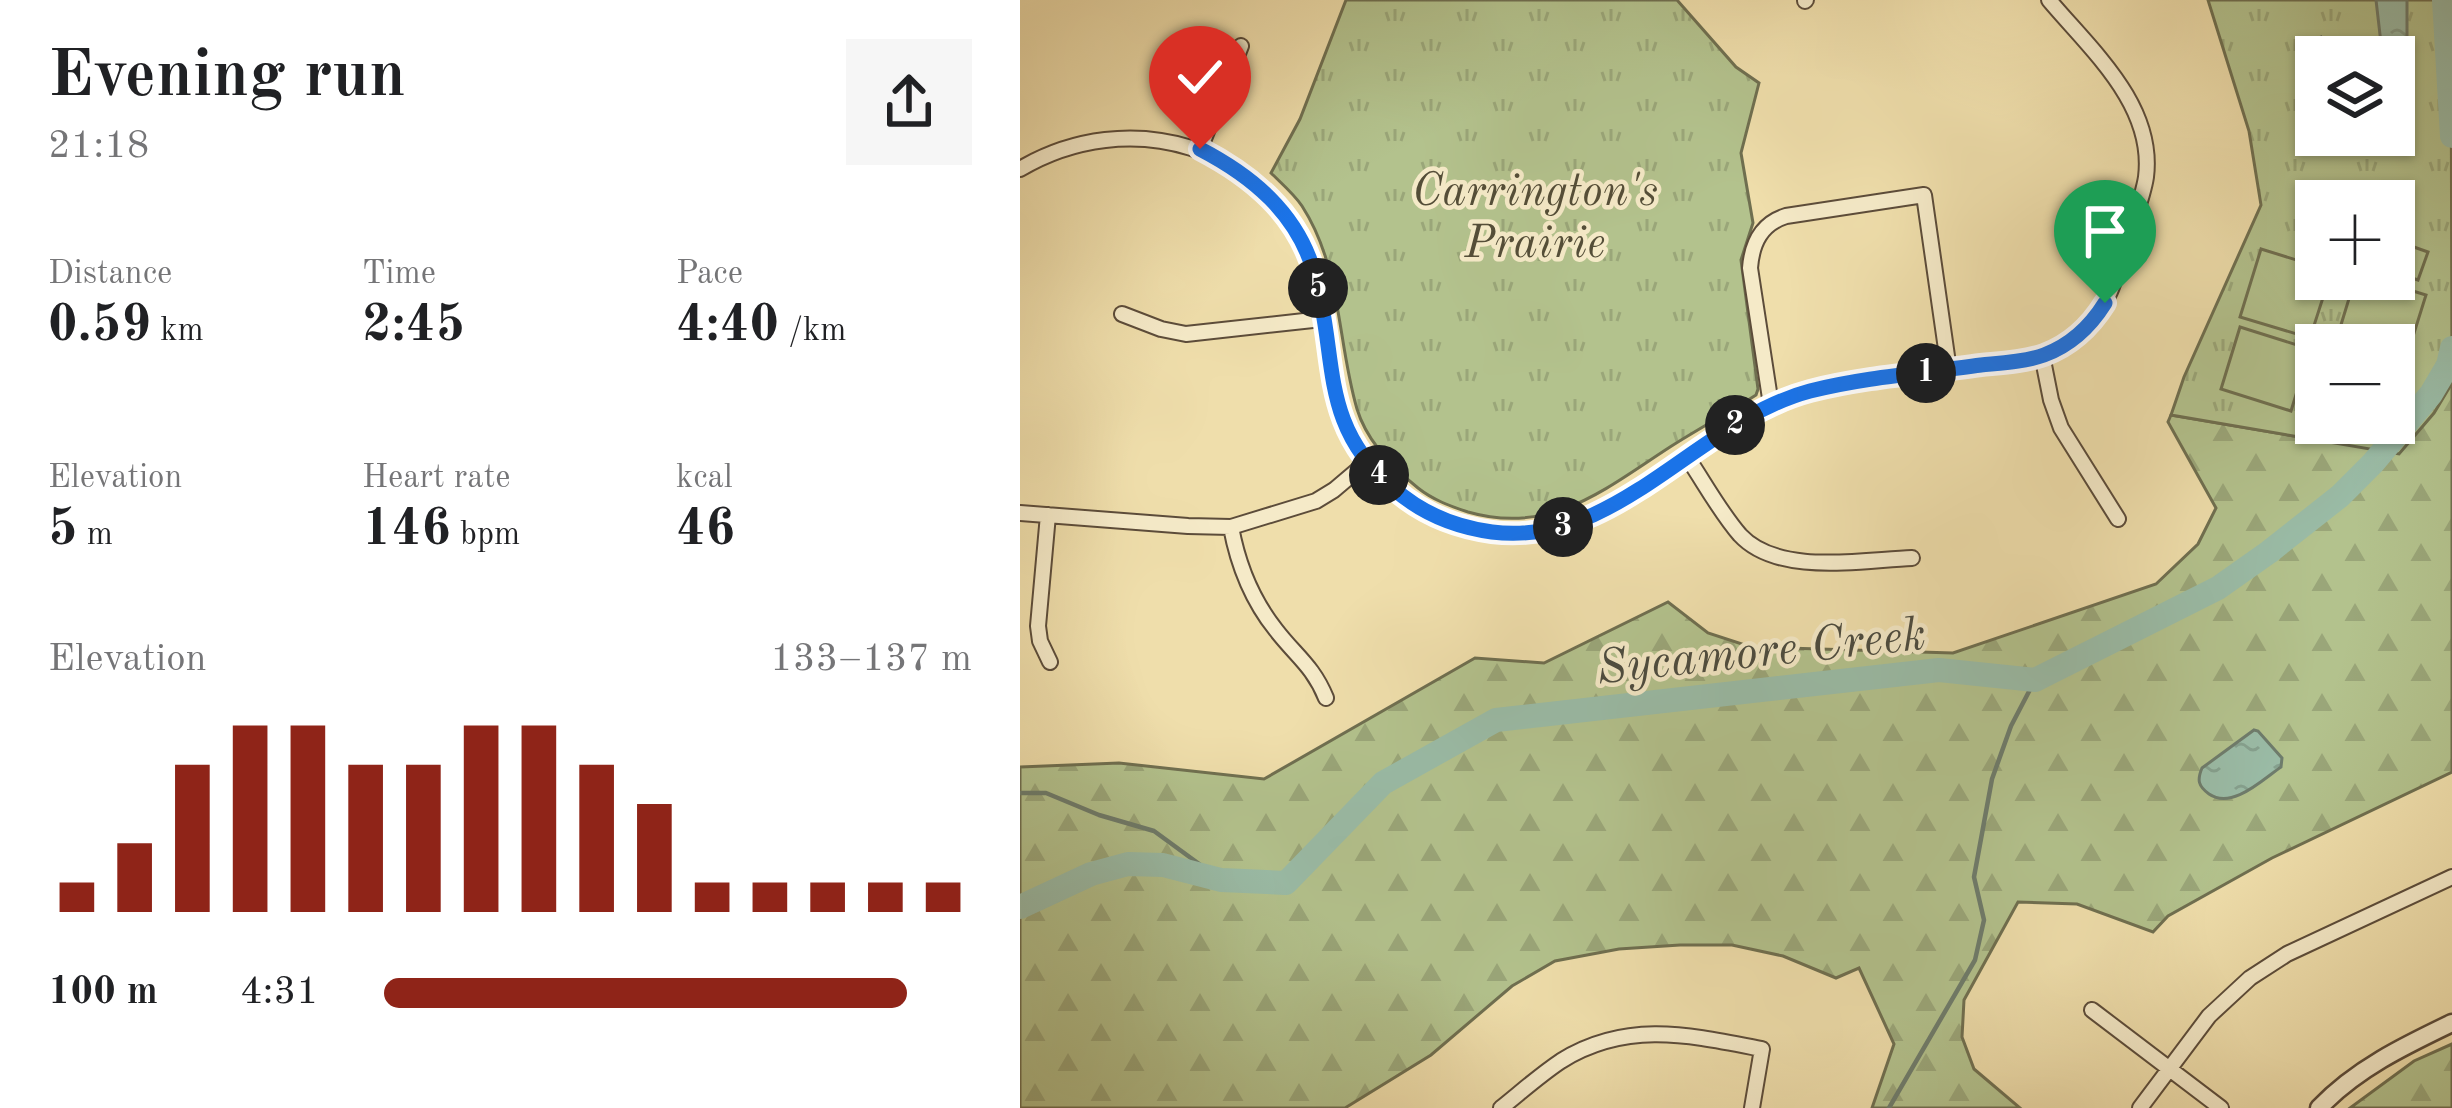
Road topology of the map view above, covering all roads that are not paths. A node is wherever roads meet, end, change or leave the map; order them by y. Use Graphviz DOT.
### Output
graph roads {
  1 [pos="2049,0"];
  2 [pos="1241,46"];
  3 [pos="1200,149"];
  4 [pos="1020,170"];
  5 [pos="1122,314"];
  6 [pos="1322,319"];
  7 [pos="2042,356"];
  8 [pos="1948,370"];
  9 [pos="1771,405"];
  10 [pos="1687,457"];
  11 [pos="1367,462"];
  12 [pos="1020,512"];
  13 [pos="1048,515"];
  14 [pos="2118,519"];
  15 [pos="1231,527"];
  16 [pos="1912,558"];
  17 [pos="1050,662"];
  18 [pos="1326,698"];
  19 [pos="2452,877"];
  20 [pos="2092,1010"];
  21 [pos="2452,1023"];
  22 [pos="2170,1069"];
  23 [pos="1501,1108"];
  24 [pos="1752,1108"];
  25 [pos="2140,1108"];
  26 [pos="2221,1108"];
  27 [pos="2319,1108"];
  1 -- 7 [label="street"];
  2 -- 3 [label="street"];
  3 -- 4 [label="street"];
  3 -- 6 [label="street"];
  5 -- 6 [label="street"];
  6 -- 11 [label="street"];
  7 -- 8 [label="street"];
  7 -- 14 [label="street"];
  8 -- 9 [label="street"];
  8 -- 9 [label="street"];
  9 -- 10 [label="street"];
  10 -- 11 [label="street"];
  10 -- 16 [label="street"];
  11 -- 15 [label="street"];
  12 -- 13 [label="street"];
  13 -- 15 [label="street"];
  13 -- 17 [label="street"];
  15 -- 18 [label="street"];
  19 -- 22 [label="street"];
  20 -- 22 [label="street"];
  21 -- 27 [label="street"];
  22 -- 25 [label="street"];
  22 -- 26 [label="street"];
  23 -- 24 [label="street"];
}
